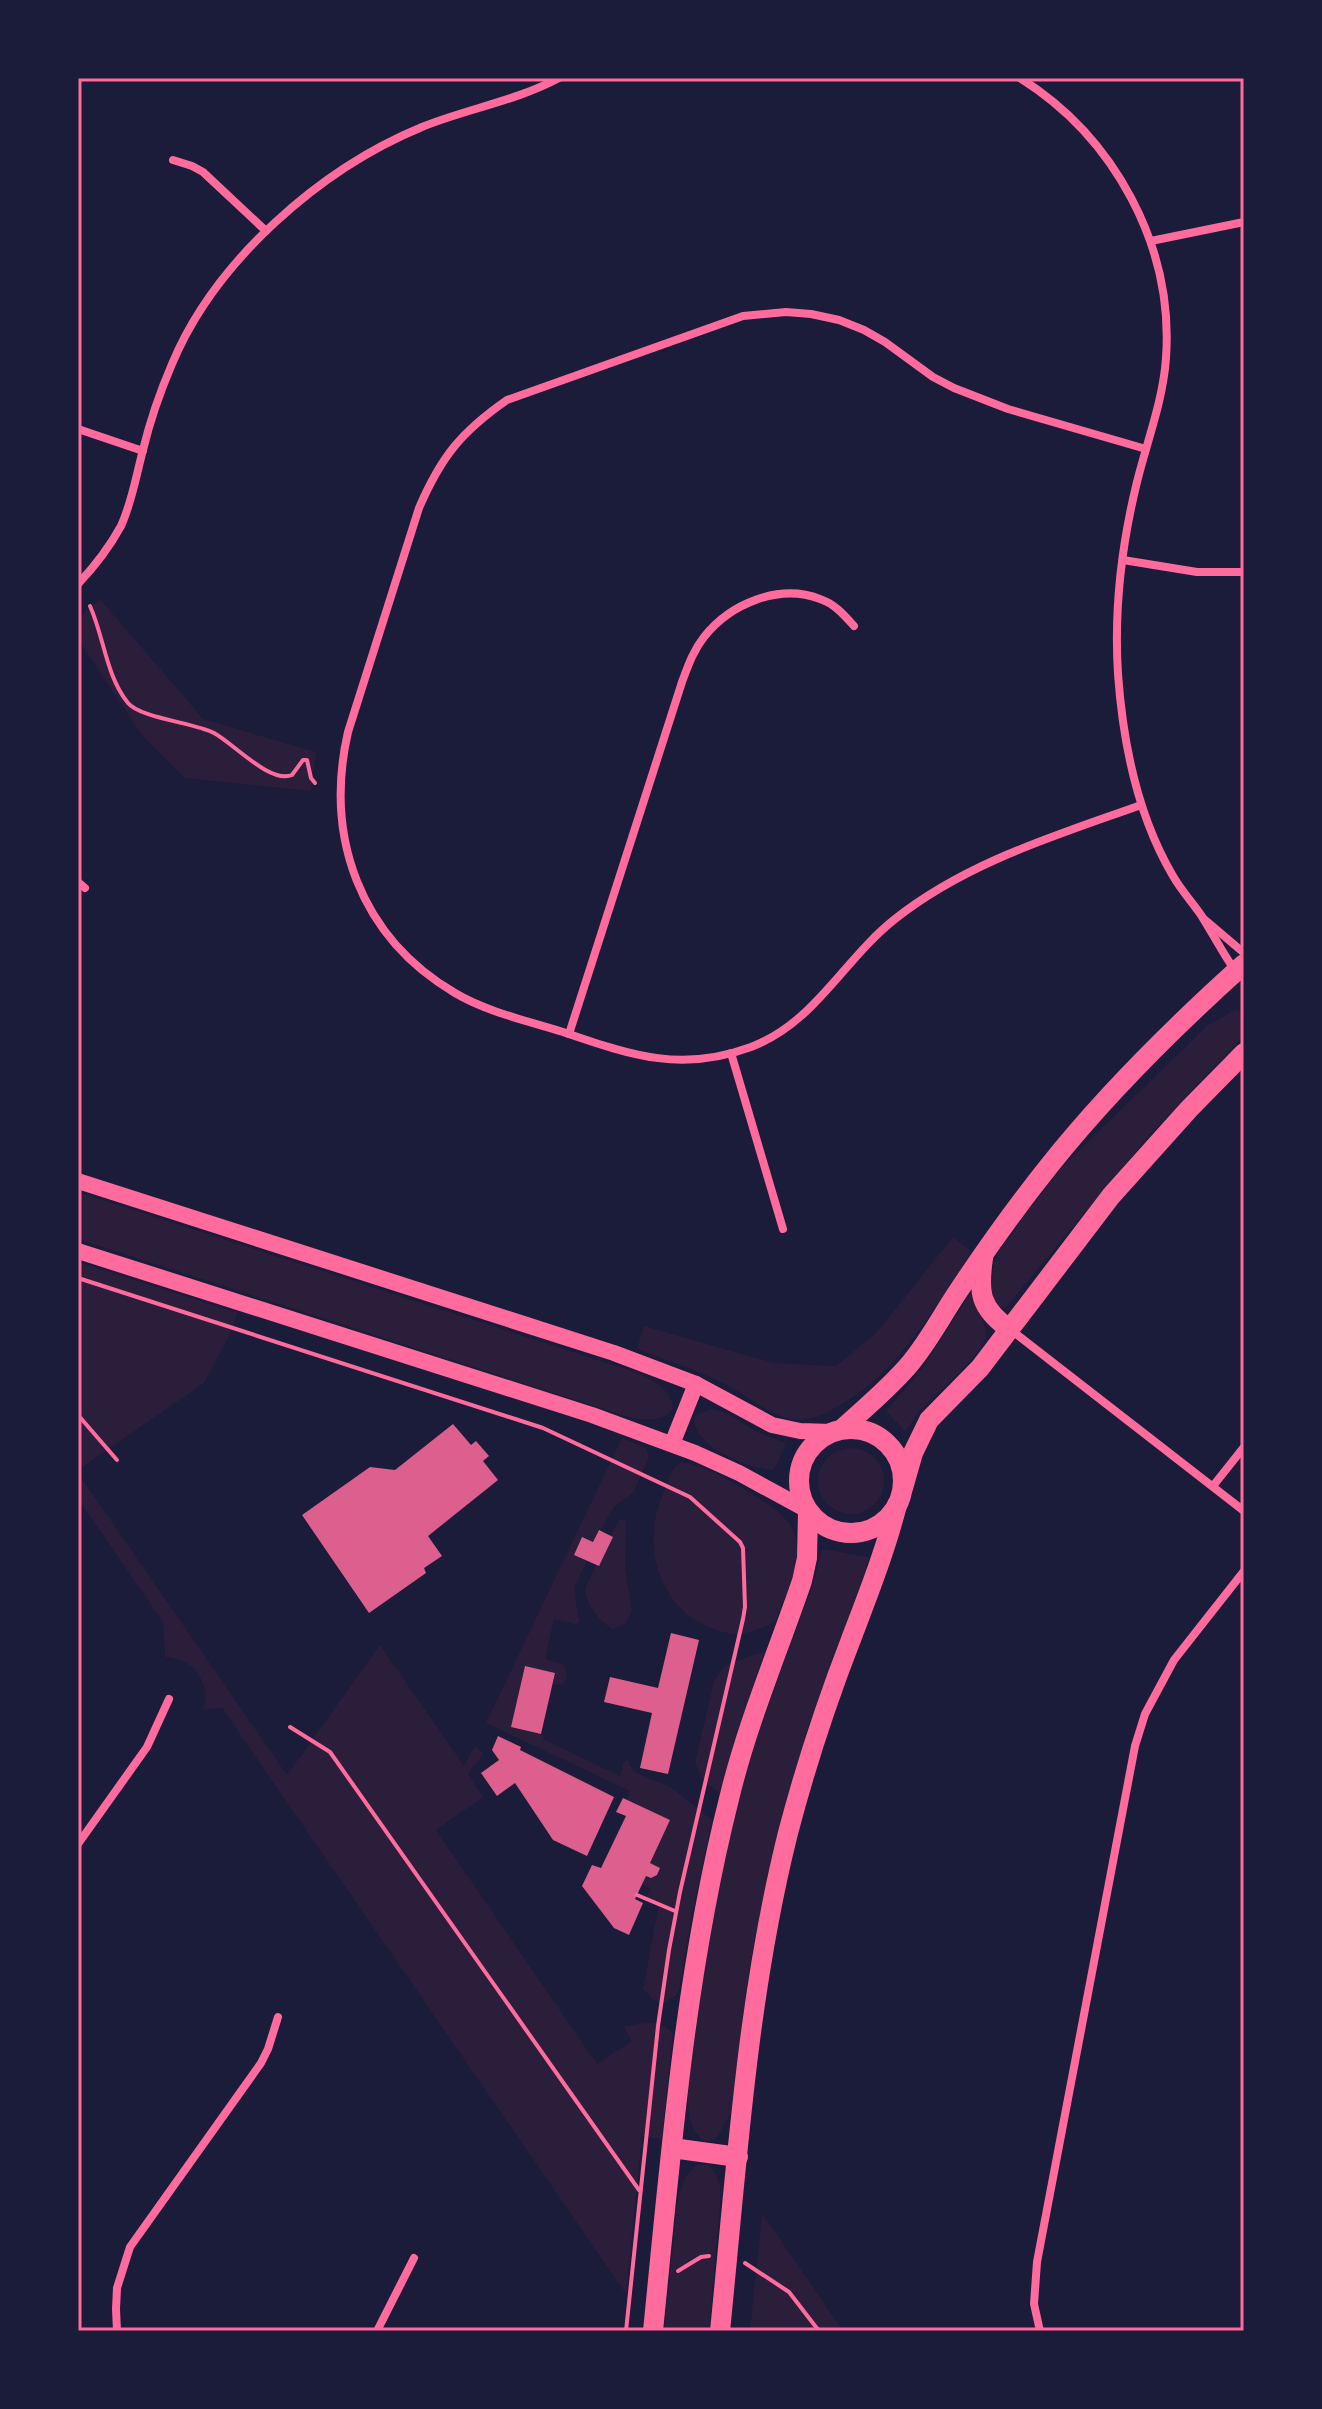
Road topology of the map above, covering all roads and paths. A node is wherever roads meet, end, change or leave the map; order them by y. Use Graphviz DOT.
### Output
graph roads {
  1 [pos="559,78"];
  2 [pos="1020,78"];
  3 [pos="173,160"];
  4 [pos="1244,222"];
  5 [pos="266,231"];
  6 [pos="1151,241"];
  7 [pos="78,429"];
  8 [pos="1146,449"];
  9 [pos="143,451"];
  10 [pos="1123,560"];
  11 [pos="1244,572"];
  12 [pos="78,584"];
  13 [pos="90,606"];
  14 [pos="854,626"];
  15 [pos="315,783"];
  16 [pos="1141,805"];
  17 [pos="1201,915"];
  18 [pos="1242,967"];
  19 [pos="569,1034"];
  20 [pos="731,1053"];
  21 [pos="1244,1053"];
  22 [pos="78,1181"];
  23 [pos="783,1229"];
  24 [pos="78,1251"];
  25 [pos="983,1254"];
  26 [pos="78,1278"];
  27 [pos="1009,1329"];
  28 [pos="696,1384"];
  29 [pos="78,1415"];
  30 [pos="836,1431"];
  31 [pos="672,1444"];
  32 [pos="1244,1447"];
  33 [pos="117,1460"];
  34 [pos="1213,1486"];
  35 [pos="900,1496"];
  36 [pos="807,1511"];
  37 [pos="1244,1511"];
  38 [pos="1244,1571"];
  39 [pos="169,1699"];
  40 [pos="290,1727"];
  41 [pos="78,1844"];
  42 [pos="637,1895"];
  43 [pos="676,1912"];
  44 [pos="278,2017"];
  45 [pos="672,2148"];
  46 [pos="738,2157"];
  47 [pos="641,2192"];
  48 [pos="414,2258"];
  49 [pos="117,2331"];
  50 [pos="377,2331"];
  51 [pos="626,2331"];
  52 [pos="653,2331"];
  53 [pos="720,2331"];
  54 [pos="1040,2331"];
  1 -- 5 [label="street"];
  2 -- 6 [label="street"];
  3 -- 5 [label="street"];
  4 -- 6 [label="street"];
  5 -- 9 [label="street"];
  6 -- 8 [label="street"];
  7 -- 9 [label="street"];
  8 -- 10 [label="street"];
  8 -- 19 [label="street"];
  9 -- 12 [label="street"];
  10 -- 11 [label="street"];
  10 -- 16 [label="street"];
  13 -- 15 [label="path"];
  14 -- 19 [label="street"];
  16 -- 17 [label="street"];
  16 -- 20 [label="street"];
  17 -- 18 [label="street"];
  17 -- 18 [label="street"];
  18 -- 25 [label="main road"];
  19 -- 20 [label="street"];
  20 -- 23 [label="street"];
  21 -- 27 [label="main road"];
  22 -- 28 [label="main road"];
  24 -- 31 [label="main road"];
  25 -- 27 [label="main road"];
  25 -- 30 [label="main road"];
  26 -- 43 [label="path"];
  27 -- 34 [label="street"];
  27 -- 35 [label="main road"];
  28 -- 30 [label="main road"];
  28 -- 31 [label="main road"];
  29 -- 33 [label="path"];
  30 -- 35 [label="main road"];
  30 -- 36 [label="main road"];
  31 -- 36 [label="main road"];
  32 -- 34 [label="street"];
  34 -- 37 [label="street"];
  35 -- 36 [label="main road"];
  35 -- 46 [label="main road"];
  36 -- 45 [label="main road"];
  38 -- 54 [label="street"];
  39 -- 41 [label="street"];
  40 -- 47 [label="path"];
  42 -- 43 [label="path"];
  43 -- 47 [label="path"];
  44 -- 49 [label="street"];
  45 -- 46 [label="main road"];
  45 -- 52 [label="main road"];
  46 -- 53 [label="main road"];
  47 -- 51 [label="path"];
  48 -- 50 [label="street"];
}
